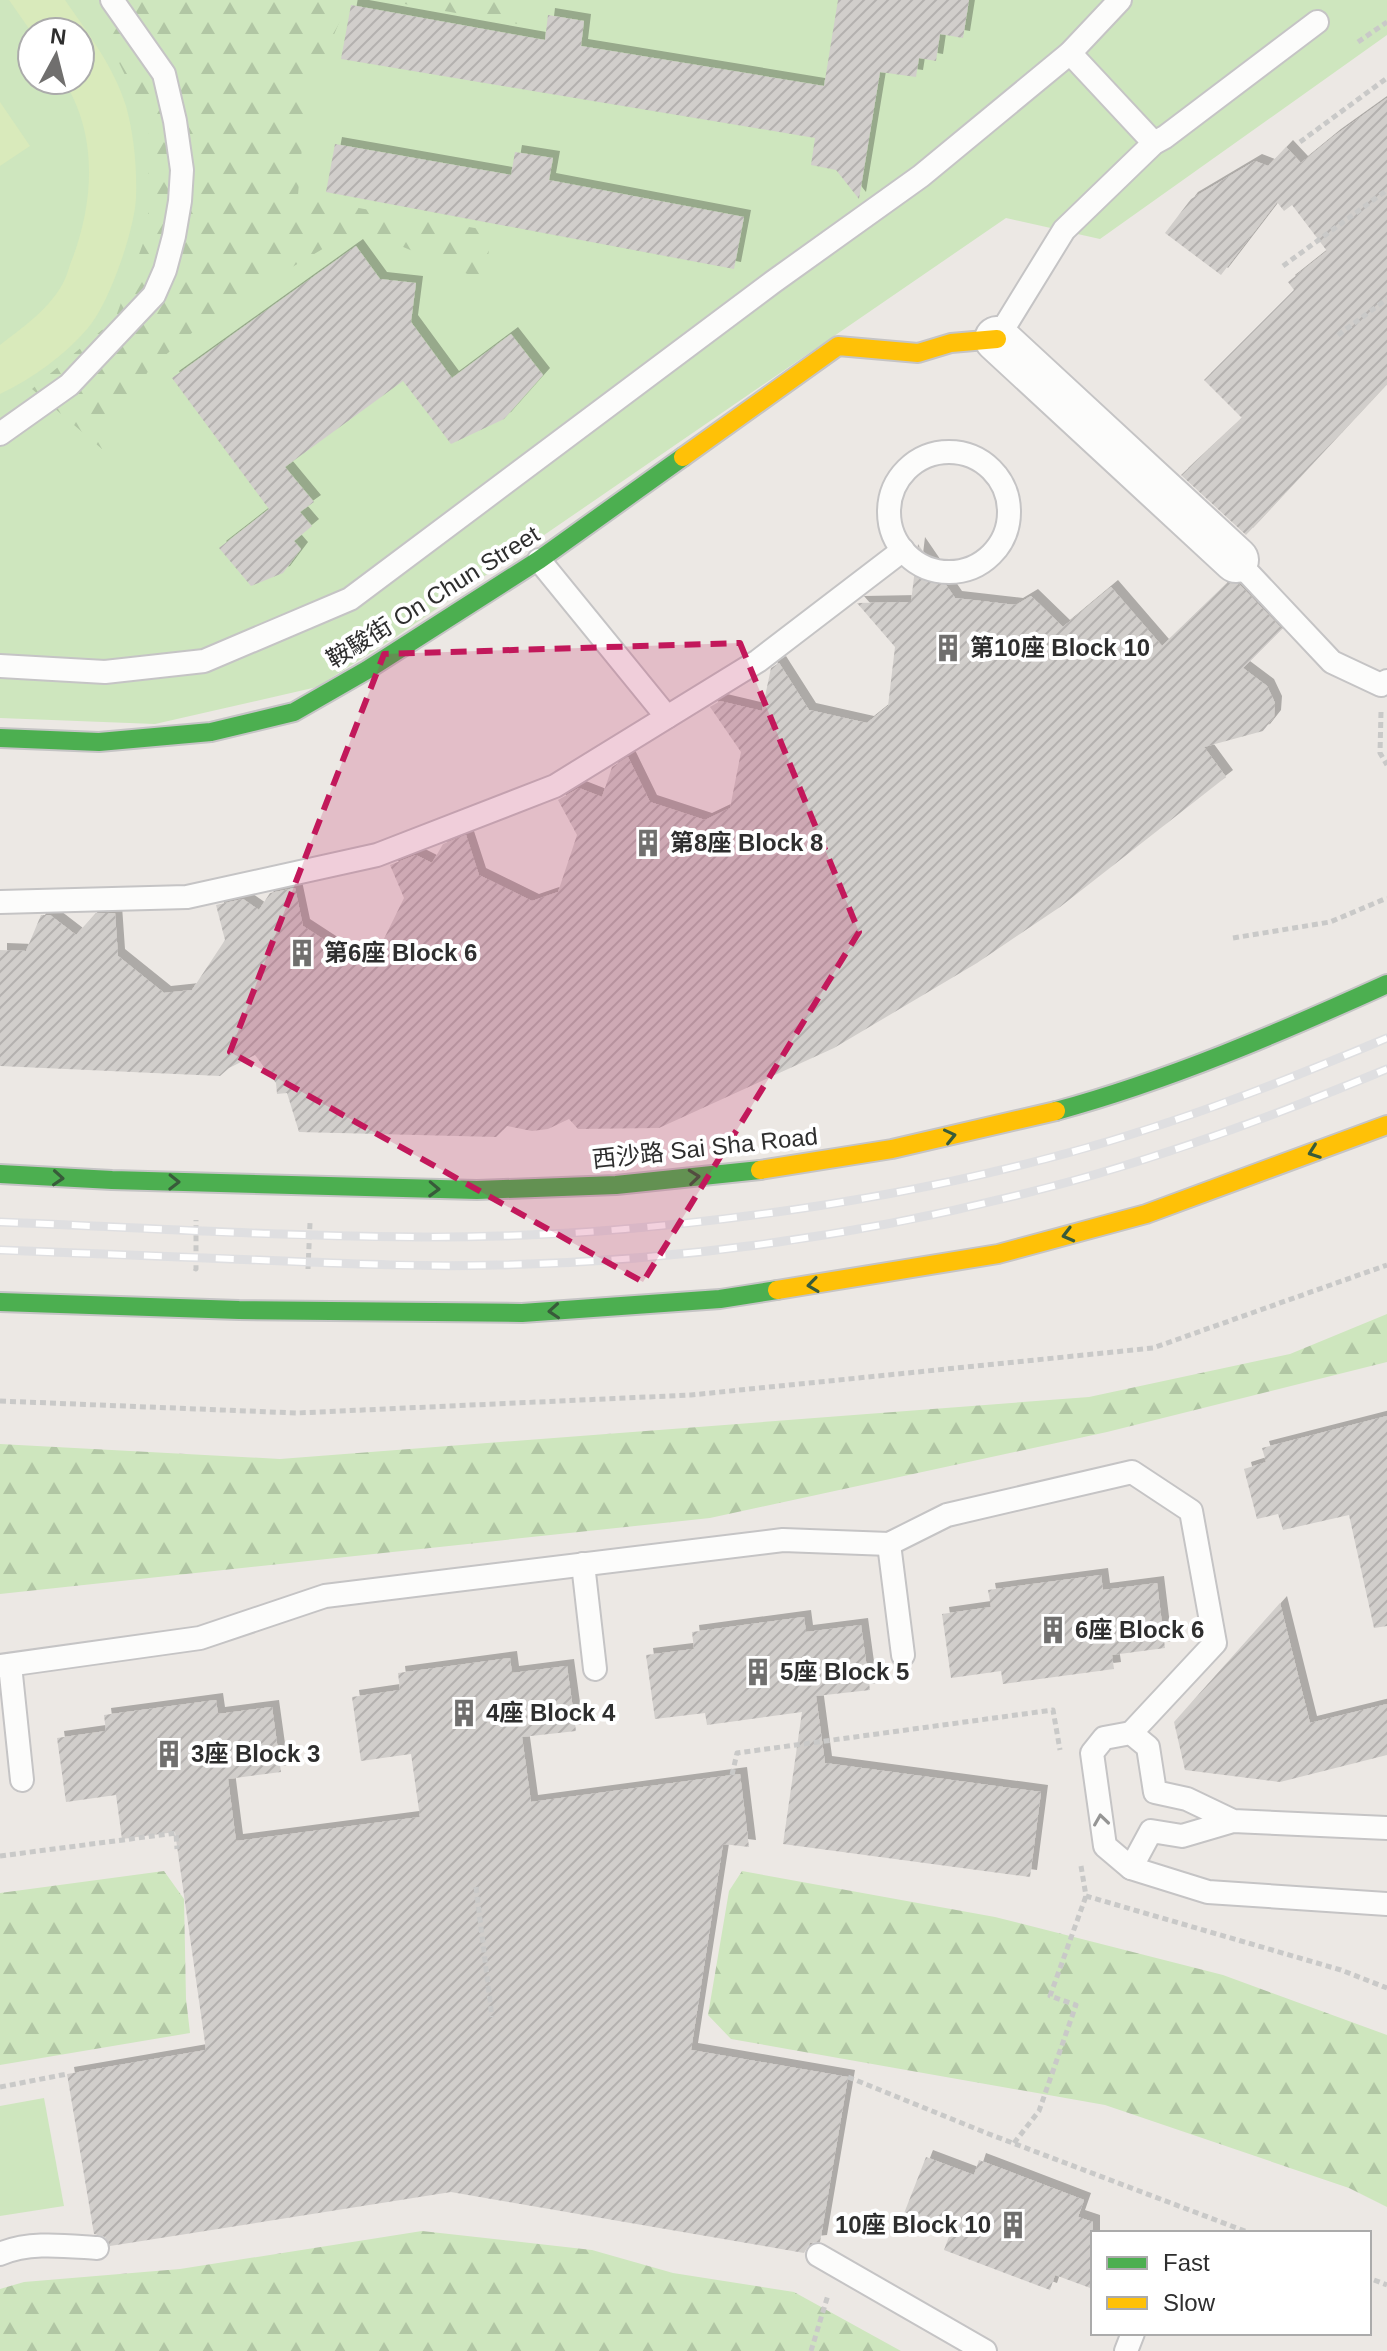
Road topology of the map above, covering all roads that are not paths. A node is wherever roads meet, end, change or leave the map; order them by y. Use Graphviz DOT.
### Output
graph roads {
  1 [pos="112,0"];
  2 [pos="1120,0"];
  3 [pos="1317,22"];
  4 [pos="1070,53"];
  5 [pos="1154,143"];
  6 [pos="997,339"];
  7 [pos="0,434"];
  8 [pos="903,550"];
  9 [pos="539,560"];
  10 [pos="1236,560"];
  11 [pos="0,666"];
  12 [pos="1387,681"];
  13 [pos="667,717"];
  14 [pos="0,738"];
  15 [pos="0,902"];
  16 [pos="1387,984"];
  17 [pos="1387,1125"];
  18 [pos="0,1174"];
  19 [pos="0,1302"];
  20 [pos="889,1544"];
  21 [pos="583,1564"];
  22 [pos="903,1655"];
  23 [pos="5,1666"];
  24 [pos="595,1669"];
  25 [pos="1131,1733"];
  26 [pos="22,1780"];
  27 [pos="1155,1792"];
  28 [pos="1233,1821"];
  29 [pos="1387,1828"];
  30 [pos="1151,1831"];
  31 [pos="1131,1868"];
  32 [pos="1387,1904"];
  33 [pos="97,2248"];
  34 [pos="0,2254"];
  35 [pos="827,2260"];
  36 [pos="985,2351"];
  1 -- 7 [label="lane"];
  2 -- 4 [label="lane"];
  3 -- 5 [label="lane"];
  4 -- 5 [label="lane"];
  4 -- 11 [label="lane"];
  5 -- 6 [label="lane"];
  6 -- 9 [label="main road, 鞍駿街 On Chun Street"];
  6 -- 10 [label="street"];
  8 -- 8 [label="lane"];
  8 -- 13 [label="lane"];
  9 -- 13 [label="lane"];
  9 -- 14 [label="main road, 鞍駿街 On Chun Street"];
  10 -- 12 [label="lane"];
  13 -- 15 [label="lane"];
  18 -- 16 [label="main road, 西沙路 Sai Sha Road, one-way"];
  17 -- 19 [label="main road, one-way"];
  20 -- 21 [label="lane"];
  20 -- 22 [label="lane"];
  20 -- 25 [label="lane"];
  21 -- 23 [label="lane"];
  21 -- 24 [label="lane"];
  23 -- 26 [label="lane"];
  25 -- 27 [label="lane"];
  31 -- 25 [label="lane, one-way"];
  27 -- 28 [label="lane"];
  27 -- 30 [label="lane"];
  28 -- 29 [label="lane"];
  28 -- 30 [label="lane"];
  30 -- 31 [label="lane"];
  31 -- 32 [label="lane"];
  33 -- 34 [label="lane"];
  35 -- 36 [label="lane"];
}
